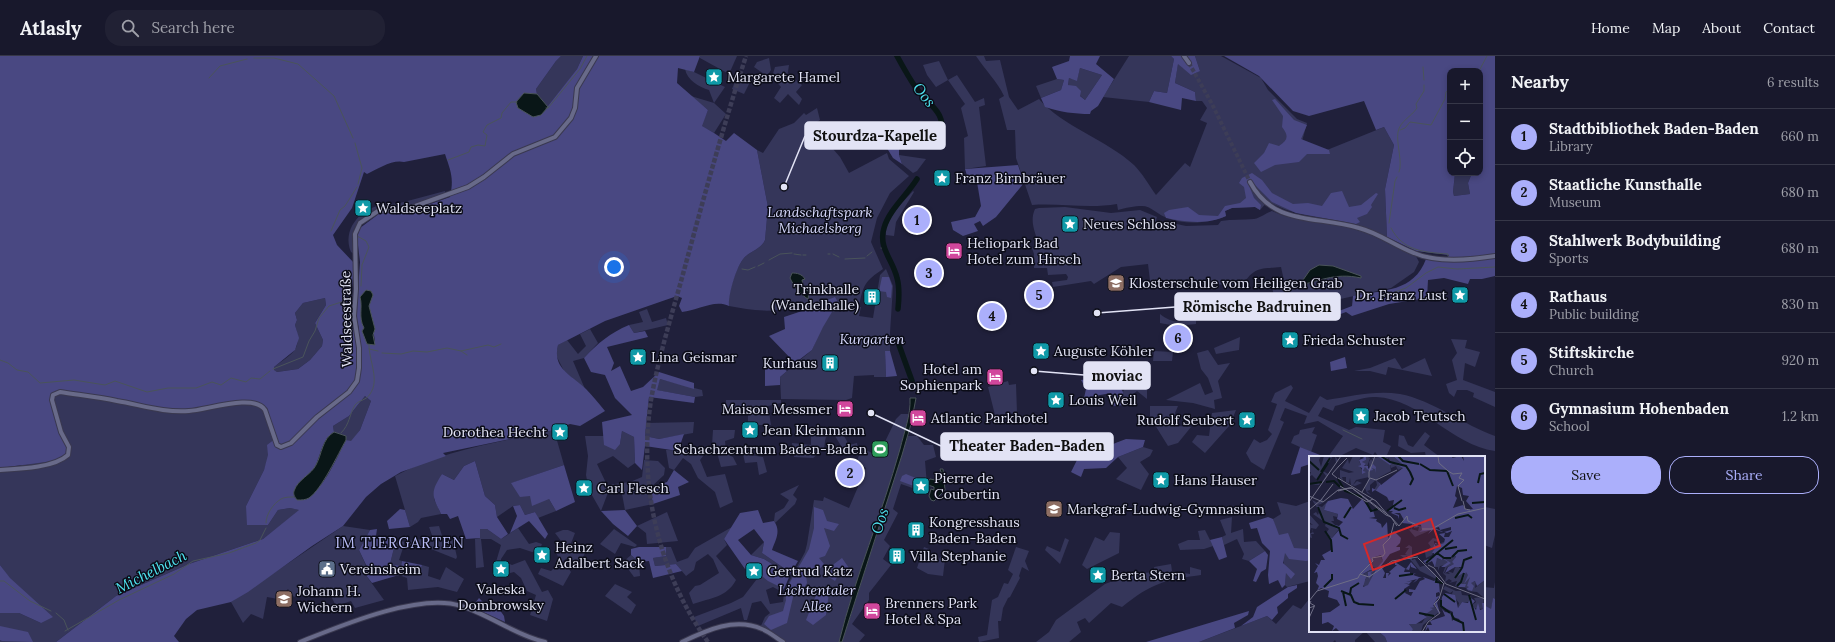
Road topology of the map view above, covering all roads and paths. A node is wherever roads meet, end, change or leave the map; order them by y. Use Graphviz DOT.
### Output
graph roads {
  1 [pos="596,56"];
  2 [pos="1184,56"];
  3 [pos="1189,63"];
  4 [pos="1250,182"];
  5 [pos="1495,256"];
  6 [pos="0,470"];
  7 [pos="300,642"];
  8 [pos="545,642"];
  9 [pos="682,642"];
  10 [pos="783,642"];
  1 -- 6 [label="street, Waldseestraße"];
  2 -- 3 [label="street"];
  4 -- 5 [label="street"];
  7 -- 8 [label="street"];
  9 -- 10 [label="street"];
}
